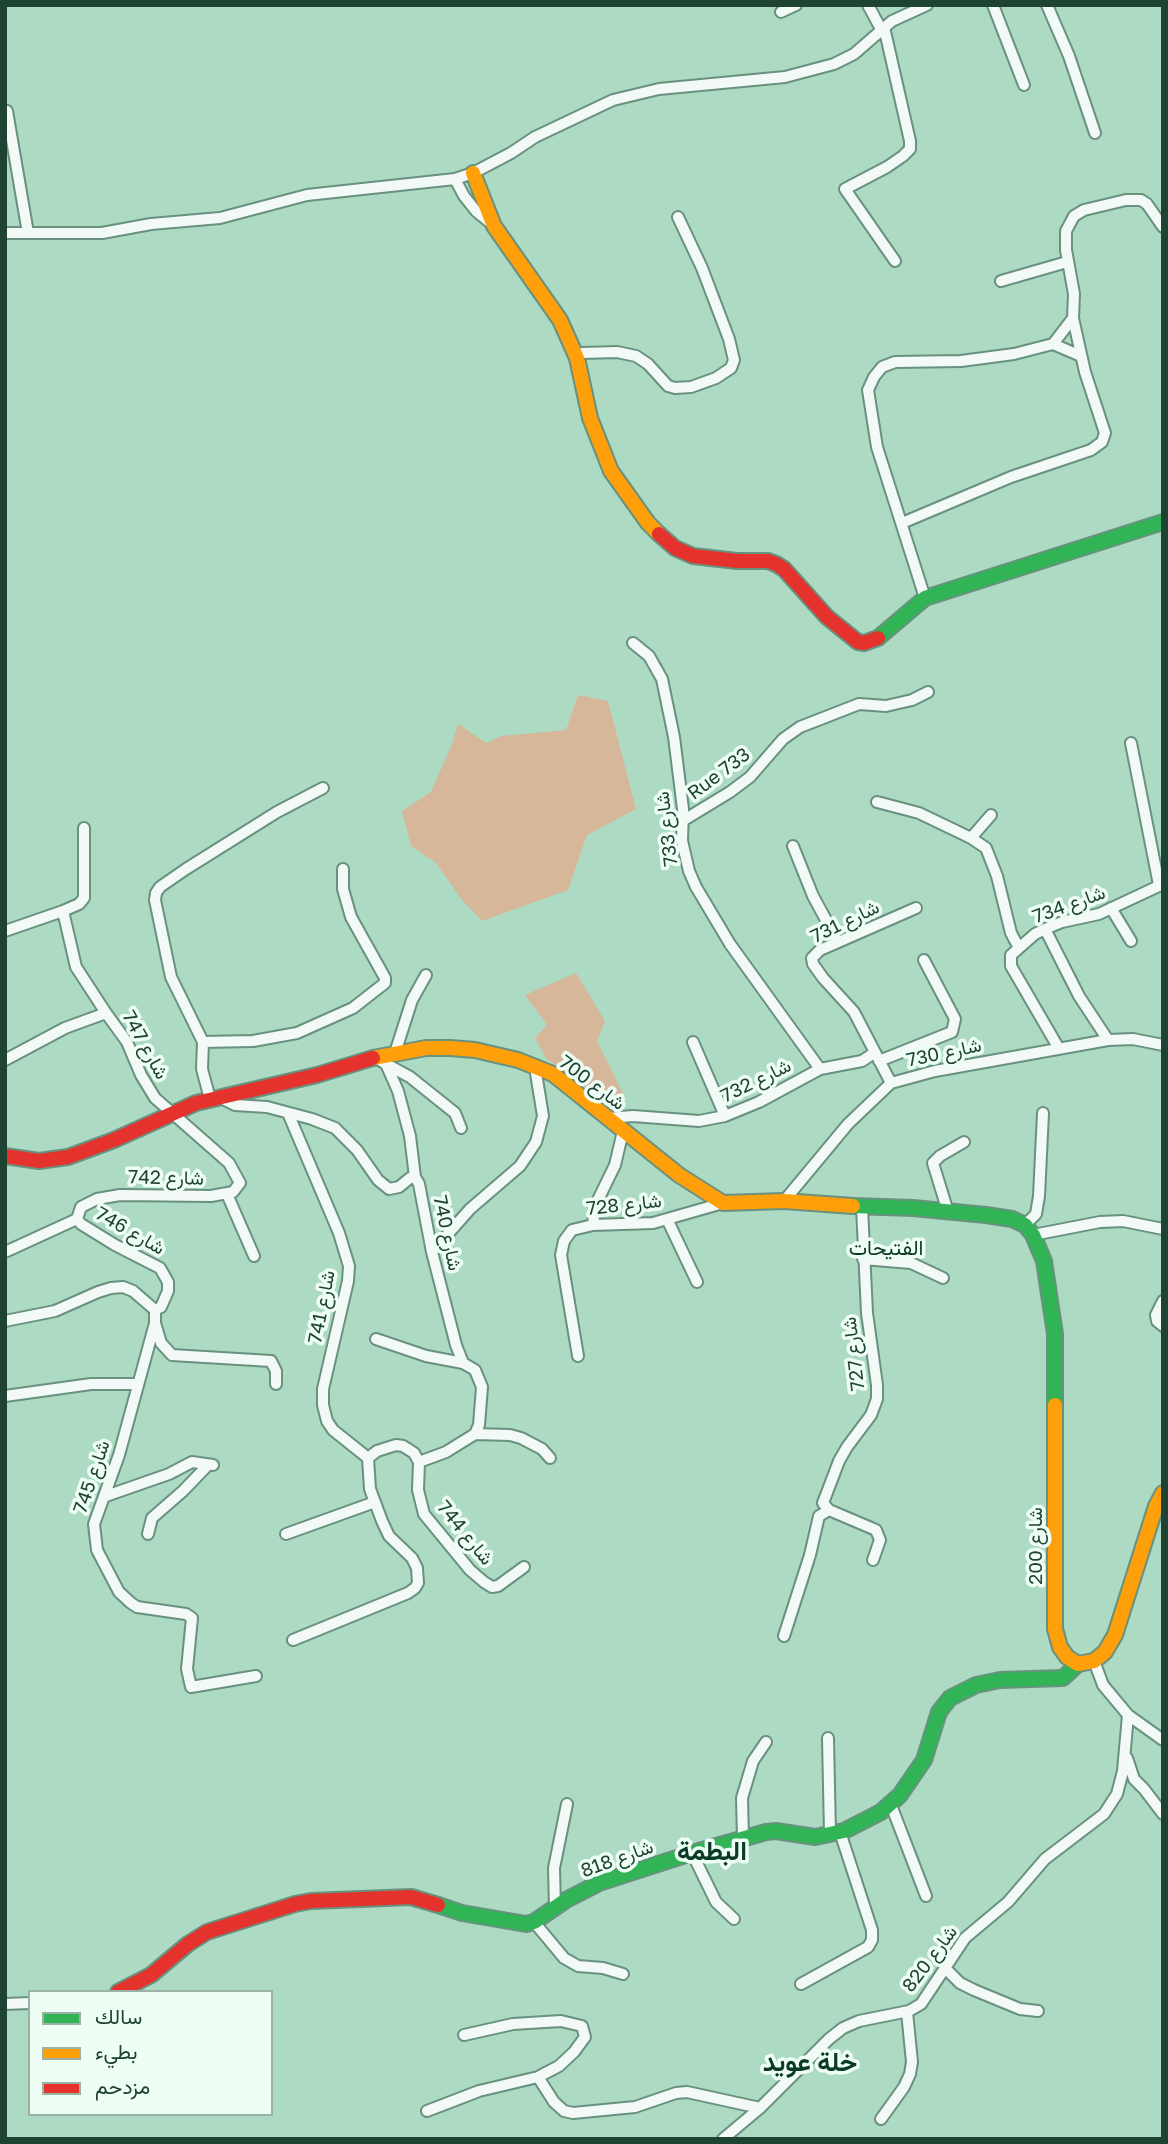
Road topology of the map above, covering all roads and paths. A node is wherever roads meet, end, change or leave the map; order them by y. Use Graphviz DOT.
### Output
graph roads {
  1 [pos="796,5"];
  2 [pos="868,5"];
  3 [pos="927,5"];
  4 [pos="993,5"];
  5 [pos="1047,5"];
  6 [pos="781,12"];
  7 [pos="883,28"];
  8 [pos="1024,85"];
  9 [pos="7,111"];
  10 [pos="1095,134"];
  11 [pos="473,173"];
  12 [pos="455,179"];
  13 [pos="678,217"];
  14 [pos="494,226"];
  15 [pos="1163,227"];
  16 [pos="5,233"];
  17 [pos="28,233"];
  18 [pos="895,261"];
  19 [pos="1068,262"];
  20 [pos="1001,281"];
  21 [pos="1073,318"];
  22 [pos="1053,344"];
  23 [pos="1081,356"];
  24 [pos="578,366"];
  25 [pos="902,523"];
  26 [pos="1162,526"];
  27 [pos="925,598"];
  28 [pos="633,643"];
  29 [pos="928,692"];
  30 [pos="1130,743"];
  31 [pos="323,788"];
  32 [pos="877,802"];
  33 [pos="991,815"];
  34 [pos="684,820"];
  35 [pos="84,828"];
  36 [pos="971,838"];
  37 [pos="793,846"];
  38 [pos="343,870"];
  39 [pos="1161,884"];
  40 [pos="916,908"];
  41 [pos="1111,908"];
  42 [pos="63,911"];
  43 [pos="1045,929"];
  44 [pos="5,931"];
  45 [pos="1130,941"];
  46 [pos="838,942"];
  47 [pos="1019,948"];
  48 [pos="924,960"];
  49 [pos="426,975"];
  50 [pos="106,1013"];
  51 [pos="1108,1040"];
  52 [pos="203,1042"];
  53 [pos="693,1042"];
  54 [pos="1163,1045"];
  55 [pos="1058,1048"];
  56 [pos="876,1057"];
  57 [pos="385,1058"];
  58 [pos="5,1060"];
  59 [pos="535,1067"];
  60 [pos="820,1069"];
  61 [pos="891,1083"];
  62 [pos="216,1098"];
  63 [pos="288,1112"];
  64 [pos="173,1113"];
  65 [pos="1043,1113"];
  66 [pos="725,1116"];
  67 [pos="608,1118"];
  68 [pos="461,1128"];
  69 [pos="623,1132"];
  70 [pos="964,1142"];
  71 [pos="5,1156"];
  72 [pos="415,1177"];
  73 [pos="227,1194"];
  74 [pos="785,1201"];
  75 [pos="723,1203"];
  76 [pos="862,1208"];
  77 [pos="948,1212"];
  78 [pos="77,1219"];
  79 [pos="667,1219"];
  80 [pos="593,1225"];
  81 [pos="1163,1229"];
  82 [pos="1029,1230"];
  83 [pos="5,1251"];
  84 [pos="432,1252"];
  85 [pos="254,1255"];
  86 [pos="863,1259"];
  87 [pos="943,1278"];
  88 [pos="697,1282"];
  89 [pos="1163,1301"];
  90 [pos="155,1310"];
  91 [pos="5,1321"];
  92 [pos="155,1323"];
  93 [pos="1163,1326"];
  94 [pos="376,1339"];
  95 [pos="578,1356"];
  96 [pos="463,1363"];
  97 [pos="137,1384"];
  98 [pos="276,1384"];
  99 [pos="5,1396"];
  100 [pos="475,1434"];
  101 [pos="368,1458"];
  102 [pos="550,1458"];
  103 [pos="419,1462"];
  104 [pos="1163,1493"];
  105 [pos="106,1496"];
  106 [pos="375,1502"];
  107 [pos="830,1510"];
  108 [pos="148,1534"];
  109 [pos="286,1534"];
  110 [pos="873,1560"];
  111 [pos="524,1567"];
  112 [pos="783,1636"];
  113 [pos="293,1640"];
  114 [pos="1094,1661"];
  115 [pos="1078,1664"];
  116 [pos="256,1676"];
  117 [pos="1128,1715"];
  118 [pos="828,1738"];
  119 [pos="1163,1741"];
  120 [pos="766,1742"];
  121 [pos="1126,1749"];
  122 [pos="567,1804"];
  123 [pos="891,1805"];
  124 [pos="1163,1814"];
  125 [pos="835,1833"];
  126 [pos="743,1839"];
  127 [pos="692,1853"];
  128 [pos="926,1896"];
  129 [pos="555,1908"];
  130 [pos="734,1919"];
  131 [pos="534,1922"];
  132 [pos="945,1968"];
  133 [pos="623,1974"];
  134 [pos="801,1984"];
  135 [pos="122,1990"];
  136 [pos="28,2003"];
  137 [pos="5,2004"];
  138 [pos="1038,2011"];
  139 [pos="908,2012"];
  140 [pos="464,2035"];
  141 [pos="538,2077"];
  142 [pos="760,2108"];
  143 [pos="427,2111"];
  144 [pos="881,2119"];
  145 [pos="723,2139"];
  1 -- 6 [label="street"];
  2 -- 7 [label="street"];
  3 -- 7 [label="street"];
  4 -- 8 [label="street"];
  5 -- 10 [label="street"];
  7 -- 11 [label="street"];
  7 -- 18 [label="street"];
  9 -- 17 [label="street"];
  11 -- 12 [label="street"];
  11 -- 14 [label="street"];
  12 -- 14 [label="street"];
  12 -- 17 [label="street"];
  13 -- 24 [label="street"];
  14 -- 24 [label="street"];
  15 -- 19 [label="street"];
  16 -- 17 [label="street"];
  19 -- 20 [label="street"];
  19 -- 21 [label="street"];
  21 -- 22 [label="street"];
  21 -- 23 [label="street"];
  22 -- 23 [label="street"];
  22 -- 25 [label="street"];
  23 -- 25 [label="street"];
  24 -- 27 [label="street"];
  25 -- 27 [label="street"];
  26 -- 27 [label="street"];
  28 -- 34 [label="street, شارع 733"];
  29 -- 34 [label="street, Rue 733"];
  30 -- 39 [label="street"];
  31 -- 52 [label="street"];
  32 -- 36 [label="street"];
  33 -- 36 [label="street"];
  34 -- 60 [label="street, شارع 733"];
  35 -- 42 [label="street"];
  36 -- 47 [label="street"];
  37 -- 46 [label="street"];
  38 -- 52 [label="street"];
  39 -- 41 [label="street, شارع 734"];
  40 -- 46 [label="street, شارع 731"];
  41 -- 43 [label="street, شارع 734"];
  41 -- 45 [label="street"];
  42 -- 44 [label="street"];
  42 -- 50 [label="street"];
  43 -- 47 [label="street, شارع 734"];
  43 -- 51 [label="street"];
  46 -- 56 [label="street, شارع 731"];
  47 -- 55 [label="street, شارع 734"];
  48 -- 56 [label="street, شارع 732"];
  49 -- 57 [label="street"];
  50 -- 58 [label="street, شارع 747"];
  50 -- 64 [label="street, شارع 747"];
  51 -- 54 [label="street, شارع 730"];
  51 -- 55 [label="street, شارع 730"];
  52 -- 62 [label="street"];
  53 -- 66 [label="street"];
  55 -- 61 [label="street, شارع 730"];
  56 -- 60 [label="street, شارع 732"];
  56 -- 61 [label="street, شارع 731"];
  57 -- 59 [label="street, شارع 700"];
  57 -- 62 [label="street, شارع 700"];
  57 -- 68 [label="street"];
  57 -- 72 [label="street"];
  59 -- 67 [label="street, شارع 700"];
  59 -- 84 [label="street"];
  60 -- 66 [label="street, شارع 732"];
  61 -- 74 [label="street, شارع 730"];
  62 -- 63 [label="street, شارع 740"];
  62 -- 64 [label="street, شارع 700"];
  63 -- 72 [label="street, شارع 740"];
  63 -- 101 [label="street, شارع 741"];
  64 -- 71 [label="street, شارع 700"];
  64 -- 73 [label="street, شارع 742"];
  65 -- 82 [label="street"];
  66 -- 67 [label="street, شارع 732"];
  67 -- 69 [label="street, شارع 700"];
  69 -- 75 [label="street, شارع 700"];
  69 -- 80 [label="street"];
  70 -- 77 [label="street"];
  72 -- 84 [label="street, شارع 740"];
  73 -- 78 [label="street, شارع 742"];
  73 -- 85 [label="street"];
  74 -- 75 [label="street"];
  74 -- 76 [label="street"];
  75 -- 79 [label="street, شارع 728"];
  76 -- 77 [label="street"];
  76 -- 86 [label="street, شارع 727"];
  77 -- 82 [label="street"];
  78 -- 83 [label="street, شارع 742"];
  78 -- 90 [label="street, شارع 746"];
  79 -- 80 [label="street, شارع 728"];
  79 -- 88 [label="street"];
  80 -- 95 [label="street, شارع 728"];
  81 -- 82 [label="street"];
  82 -- 115 [label="street, شارع 200"];
  84 -- 96 [label="street, شارع 740"];
  86 -- 87 [label="street"];
  86 -- 107 [label="street, شارع 727"];
  89 -- 93 [label="street"];
  90 -- 91 [label="street"];
  90 -- 92 [label="street, شارع 746"];
  92 -- 97 [label="street, شارع 745"];
  92 -- 98 [label="street"];
  94 -- 96 [label="street"];
  96 -- 100 [label="street, شارع 740"];
  97 -- 99 [label="street"];
  97 -- 105 [label="street, شارع 745"];
  100 -- 102 [label="street"];
  100 -- 103 [label="street"];
  101 -- 103 [label="street"];
  101 -- 106 [label="street"];
  103 -- 111 [label="street, شارع 744"];
  104 -- 114 [label="street"];
  105 -- 108 [label="street"];
  105 -- 116 [label="street, شارع 745"];
  106 -- 109 [label="street"];
  106 -- 113 [label="street"];
  107 -- 110 [label="street"];
  107 -- 112 [label="street, شارع 727"];
  114 -- 115 [label="street"];
  114 -- 117 [label="street"];
  115 -- 123 [label="street, شارع 818"];
  117 -- 119 [label="street"];
  117 -- 121 [label="street, شارع 820"];
  118 -- 125 [label="street"];
  120 -- 126 [label="street"];
  121 -- 124 [label="street"];
  121 -- 132 [label="street, شارع 820"];
  122 -- 129 [label="street"];
  123 -- 125 [label="street, شارع 818"];
  123 -- 128 [label="street"];
  125 -- 126 [label="street, شارع 818"];
  125 -- 134 [label="street"];
  126 -- 127 [label="street, شارع 818"];
  127 -- 129 [label="street, شارع 818"];
  127 -- 130 [label="street"];
  129 -- 131 [label="street, شارع 818"];
  131 -- 133 [label="street"];
  131 -- 135 [label="street"];
  132 -- 138 [label="street"];
  132 -- 139 [label="street, شارع 820"];
  136 -- 137 [label="street"];
  139 -- 142 [label="street, شارع 820"];
  139 -- 144 [label="street"];
  140 -- 141 [label="street"];
  141 -- 142 [label="street"];
  141 -- 143 [label="street"];
  142 -- 145 [label="street, شارع 820"];
}
